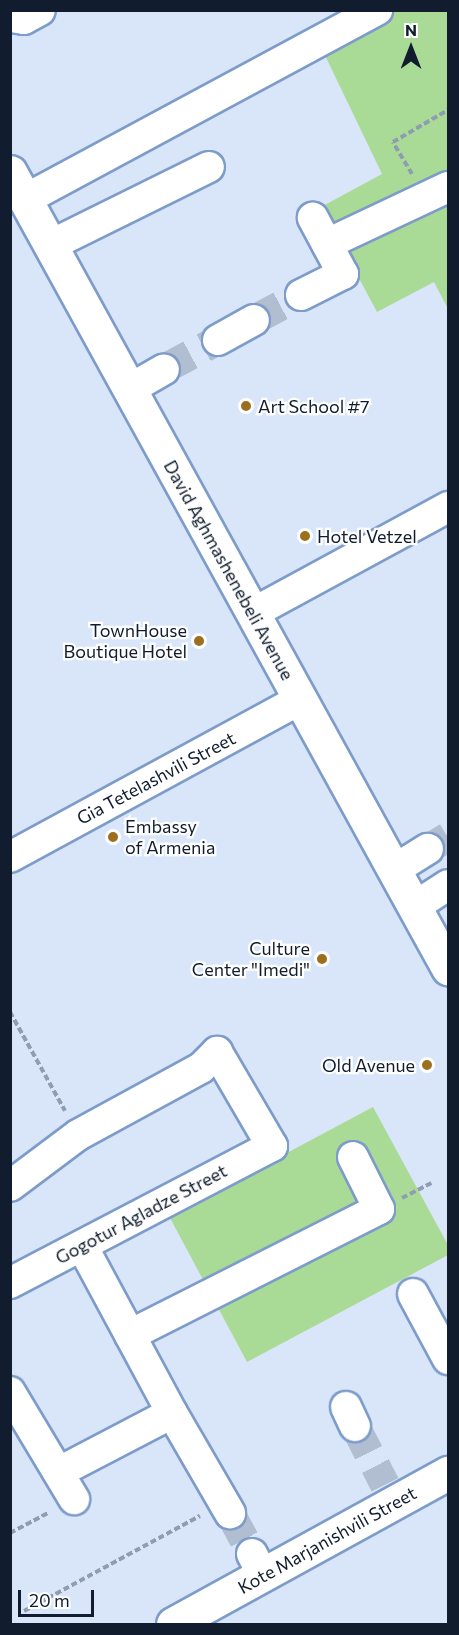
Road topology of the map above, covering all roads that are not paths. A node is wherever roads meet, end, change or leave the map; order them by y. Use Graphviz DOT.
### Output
graph roads {
  1 [pos="40,10"];
  2 [pos="377,10"];
  3 [pos="10,17"];
  4 [pos="208,167"];
  5 [pos="18,186"];
  6 [pos="437,193"];
  7 [pos="51,245"];
  8 [pos="301,295"];
  9 [pos="254,320"];
  10 [pos="218,340"];
  11 [pos="164,369"];
  12 [pos="130,389"];
  13 [pos="448,507"];
  14 [pos="253,612"];
  15 [pos="301,699"];
  16 [pos="428,849"];
  17 [pos="10,857"];
  18 [pos="394,870"];
  19 [pos="448,885"];
  20 [pos="414,907"];
  21 [pos="448,968"];
  22 [pos="353,1157"];
  23 [pos="10,1186"];
  24 [pos="82,1246"];
  25 [pos="10,1283"];
  26 [pos="412,1294"];
  27 [pos="130,1335"];
  28 [pos="448,1359"];
  29 [pos="14,1409"];
  30 [pos="172,1413"];
  31 [pos="61,1471"];
  32 [pos="448,1473"];
  33 [pos="74,1499"];
  34 [pos="228,1508"];
  35 [pos="173,1624"];
  1 -- 3 [label="street"];
  2 -- 5 [label="street"];
  4 -- 7 [label="street"];
  5 -- 7 [label="main road, David Aghmashenebeli Avenue"];
  6 -- 8 [label="street"];
  7 -- 12 [label="main road, David Aghmashenebeli Avenue"];
  9 -- 10 [label="street"];
  11 -- 12 [label="street"];
  12 -- 14 [label="main road, David Aghmashenebeli Avenue"];
  13 -- 14 [label="street"];
  14 -- 15 [label="main road, David Aghmashenebeli Avenue"];
  15 -- 17 [label="street, Gia Tetelashvili Street"];
  15 -- 18 [label="main road, David Aghmashenebeli Avenue"];
  16 -- 18 [label="street"];
  18 -- 20 [label="main road, David Aghmashenebeli Avenue"];
  19 -- 20 [label="street"];
  20 -- 21 [label="main road, David Aghmashenebeli Avenue"];
  22 -- 27 [label="street"];
  23 -- 24 [label="street, Gogotur Agladze Street"];
  24 -- 25 [label="street, Gogotur Agladze Street"];
  24 -- 27 [label="street"];
  26 -- 28 [label="street"];
  27 -- 30 [label="street"];
  29 -- 31 [label="street"];
  30 -- 31 [label="street"];
  30 -- 34 [label="street"];
  31 -- 33 [label="street"];
  32 -- 35 [label="main road, Kote Marjanishvili Street"];
}
